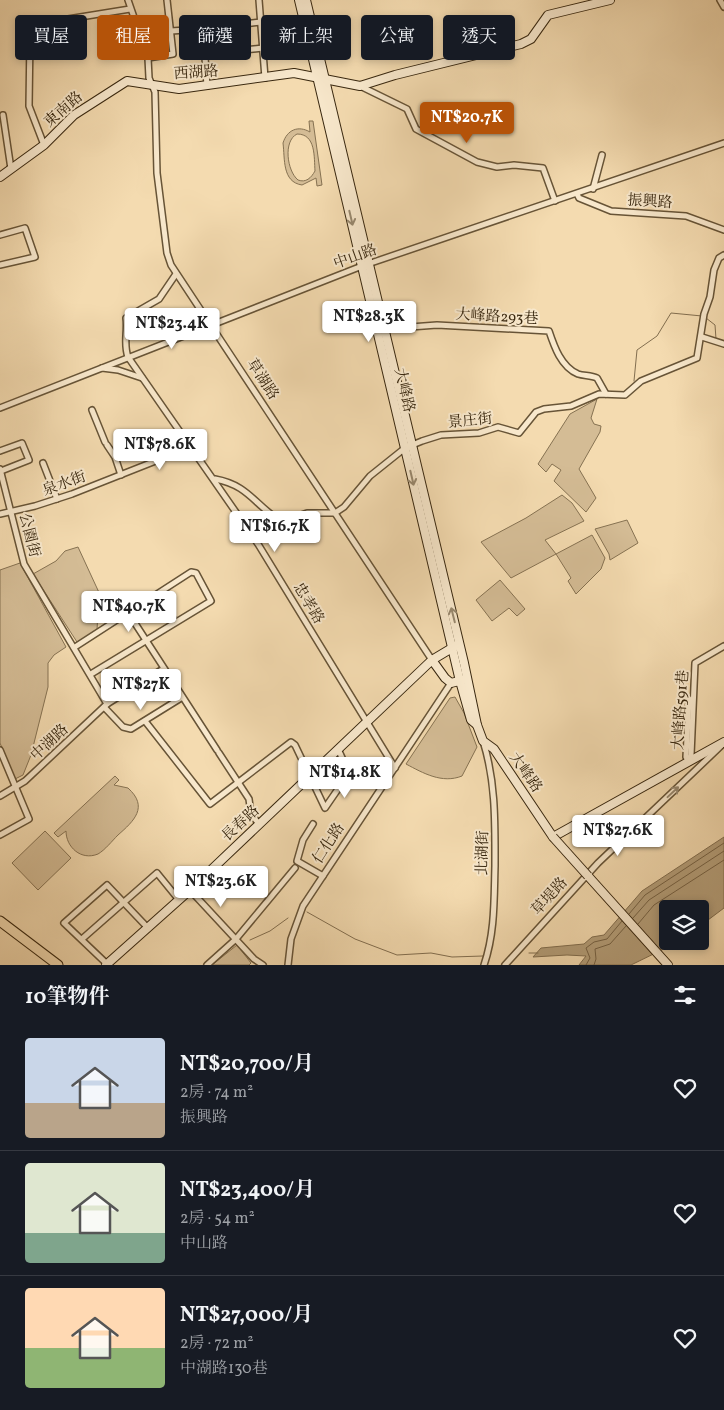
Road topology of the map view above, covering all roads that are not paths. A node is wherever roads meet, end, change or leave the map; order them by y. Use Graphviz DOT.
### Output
graph roads {
  1 [pos="128,0"];
  2 [pos="166,0"];
  3 [pos="259,0"];
  4 [pos="299,0"];
  5 [pos="306,0"];
  6 [pos="610,0"];
  7 [pos="720,0"];
  8 [pos="724,7"];
  9 [pos="130,9"];
  10 [pos="132,15"];
  11 [pos="261,22"];
  12 [pos="251,23"];
  13 [pos="179,31"];
  14 [pos="171,32"];
  15 [pos="169,56"];
  16 [pos="148,60"];
  17 [pos="205,60"];
  18 [pos="264,60"];
  19 [pos="321,77"];
  20 [pos="265,78"];
  21 [pos="152,84"];
  22 [pos="207,86"];
  23 [pos="360,86"];
  24 [pos="3,115"];
  25 [pos="724,143"];
  26 [pos="44,145"];
  27 [pos="602,156"];
  28 [pos="11,169"];
  29 [pos="0,177"];
  30 [pos="594,189"];
  31 [pos="577,194"];
  32 [pos="555,201"];
  33 [pos="724,230"];
  34 [pos="0,235"];
  35 [pos="724,255"];
  36 [pos="366,264"];
  37 [pos="0,265"];
  38 [pos="176,274"];
  39 [pos="209,325"];
  40 [pos="384,329"];
  41 [pos="702,337"];
  42 [pos="724,344"];
  43 [pos="128,357"];
  44 [pos="99,368"];
  45 [pos="144,378"];
  46 [pos="606,394"];
  47 [pos="0,408"];
  48 [pos="92,410"];
  49 [pos="191,447"];
  50 [pos="409,447"];
  51 [pos="0,451"];
  52 [pos="42,463"];
  53 [pos="0,470"];
  54 [pos="121,475"];
  55 [pos="215,480"];
  56 [pos="2,483"];
  57 [pos="57,499"];
  58 [pos="11,512"];
  59 [pos="335,513"];
  60 [pos="0,514"];
  61 [pos="159,594"];
  62 [pos="129,614"];
  63 [pos="175,622"];
  64 [pos="146,640"];
  65 [pos="456,645"];
  66 [pos="724,646"];
  67 [pos="75,647"];
  68 [pos="432,660"];
  69 [pos="163,669"];
  70 [pos="91,674"];
  71 [pos="464,680"];
  72 [pos="451,683"];
  73 [pos="181,698"];
  74 [pos="689,699"];
  75 [pos="106,705"];
  76 [pos="145,720"];
  77 [pos="367,722"];
  78 [pos="483,741"];
  79 [pos="723,743"];
  80 [pos="338,748"];
  81 [pos="0,750"];
  82 [pos="688,761"];
  83 [pos="395,768"];
  84 [pos="310,777"];
  85 [pos="238,783"];
  86 [pos="16,788"];
  87 [pos="0,796"];
  88 [pos="259,824"];
  89 [pos="313,824"];
  90 [pos="0,835"];
  91 [pos="552,837"];
  92 [pos="296,865"];
  93 [pos="323,876"];
  94 [pos="190,890"];
  95 [pos="179,900"];
  96 [pos="123,903"];
  97 [pos="0,921"];
  98 [pos="147,927"];
  99 [pos="0,928"];
  100 [pos="82,939"];
  101 [pos="236,939"];
  102 [pos="48,965"];
  103 [pos="58,965"];
  104 [pos="106,965"];
  105 [pos="207,965"];
  106 [pos="263,965"];
  107 [pos="288,965"];
  108 [pos="484,965"];
  109 [pos="505,965"];
  110 [pos="668,965"];
  1 -- 9 [label="street, 草湖路"];
  2 -- 14 [label="street"];
  3 -- 11 [label="street"];
  4 -- 19 [label="street, 大峰路"];
  5 -- 19 [label="street, 大峰路"];
  6 -- 23 [label="street"];
  7 -- 8 [label="street"];
  9 -- 10 [label="street, 草湖路"];
  9 -- 26 [label="street"];
  11 -- 12 [label="street"];
  13 -- 14 [label="street"];
  14 -- 15 [label="street"];
  16 -- 21 [label="street, 草湖路"];
  17 -- 22 [label="street"];
  18 -- 20 [label="street"];
  19 -- 20 [label="street, 西湖路"];
  19 -- 23 [label="street, 西湖路"];
  19 -- 36 [label="street, 大峰路"];
  20 -- 22 [label="street, 西湖路"];
  21 -- 22 [label="street, 西湖路"];
  21 -- 26 [label="street, 東南路"];
  21 -- 38 [label="street, 草湖路"];
  23 -- 32 [label="street"];
  24 -- 28 [label="street"];
  25 -- 30 [label="street, 中山路"];
  26 -- 28 [label="street, 東南路"];
  27 -- 30 [label="street"];
  28 -- 29 [label="street, 東南路"];
  30 -- 31 [label="street, 中山路"];
  31 -- 32 [label="street, 中山路"];
  31 -- 33 [label="street, 振興路"];
  32 -- 36 [label="street, 中山路"];
  34 -- 37 [label="street"];
  35 -- 41 [label="street, 景庄街"];
  36 -- 39 [label="street, 中山路"];
  36 -- 40 [label="street, 大峰路"];
  36 -- 50 [label="street, 大峰路"];
  38 -- 39 [label="street, 草湖路"];
  38 -- 43 [label="street"];
  39 -- 43 [label="street, 中山路"];
  39 -- 59 [label="street, 草湖路"];
  40 -- 46 [label="street, 大峰路293巷"];
  40 -- 50 [label="street, 大峰路"];
  41 -- 42 [label="street"];
  41 -- 46 [label="street, 景庄街"];
  43 -- 44 [label="street, 中山路"];
  43 -- 45 [label="street, 忠孝路"];
  44 -- 45 [label="street"];
  44 -- 47 [label="street, 中山路"];
  45 -- 49 [label="street, 忠孝路"];
  46 -- 50 [label="street, 景庄街"];
  48 -- 54 [label="street"];
  49 -- 54 [label="street, 泉水街"];
  49 -- 55 [label="street, 忠孝路"];
  50 -- 59 [label="street, 景庄街"];
  50 -- 65 [label="street, 大峰路"];
  51 -- 53 [label="street, 公園街"];
  52 -- 57 [label="street"];
  53 -- 56 [label="street, 公園街"];
  54 -- 57 [label="street, 泉水街"];
  55 -- 59 [label="street"];
  55 -- 77 [label="street, 忠孝路"];
  56 -- 58 [label="street, 公園街"];
  57 -- 58 [label="street, 泉水街"];
  58 -- 60 [label="street, 泉水街"];
  58 -- 67 [label="street, 公園街"];
  59 -- 68 [label="street, 草湖路"];
  61 -- 62 [label="street"];
  61 -- 63 [label="street"];
  61 -- 63 [label="street"];
  62 -- 64 [label="street"];
  62 -- 67 [label="street"];
  63 -- 64 [label="street"];
  64 -- 69 [label="street"];
  64 -- 70 [label="street"];
  65 -- 68 [label="street, 長春路"];
  65 -- 71 [label="street, 大峰路"];
  66 -- 82 [label="street, 大峰路591巷"];
  67 -- 70 [label="street, 公園街"];
  68 -- 72 [label="street, 草湖路"];
  68 -- 77 [label="street, 長春路"];
  69 -- 73 [label="street"];
  69 -- 75 [label="street, 中湖路"];
  70 -- 75 [label="street, 公園街"];
  71 -- 72 [label="street"];
  71 -- 78 [label="street, 大峰路"];
  72 -- 83 [label="street, 仁化路"];
  73 -- 76 [label="street"];
  73 -- 85 [label="street"];
  74 -- 82 [label="street"];
  75 -- 76 [label="street, 公園街"];
  75 -- 86 [label="street, 中湖路"];
  76 -- 85 [label="street"];
  77 -- 80 [label="street, 長春路"];
  77 -- 83 [label="street, 忠孝路"];
  78 -- 91 [label="street, 大峰路"];
  78 -- 108 [label="street, 北湖街"];
  79 -- 82 [label="street, 草堤路"];
  109 -- 79 [label="street, 草堤路, one-way"];
  80 -- 84 [label="street, 長春路"];
  80 -- 84 [label="street"];
  81 -- 86 [label="street"];
  82 -- 91 [label="street, 草堤路"];
  83 -- 93 [label="street, 仁化路"];
  84 -- 85 [label="street"];
  84 -- 88 [label="street, 長春路"];
  85 -- 88 [label="street"];
  86 -- 87 [label="street, 中湖路"];
  86 -- 90 [label="street"];
  88 -- 94 [label="street, 長春路"];
  89 -- 92 [label="street"];
  91 -- 110 [label="street, 大峰路, bridge"];
  92 -- 93 [label="street"];
  92 -- 101 [label="street"];
  93 -- 107 [label="street, 仁化路"];
  94 -- 95 [label="street, 長春路"];
  94 -- 101 [label="street"];
  95 -- 96 [label="street"];
  95 -- 98 [label="street, 長春路"];
  96 -- 98 [label="street"];
  96 -- 100 [label="street"];
  96 -- 100 [label="street"];
  97 -- 103 [label="main road"];
  98 -- 104 [label="street, 長春路"];
  99 -- 102 [label="main road"];
  100 -- 104 [label="street"];
  101 -- 105 [label="street"];
  101 -- 106 [label="street"];
}
